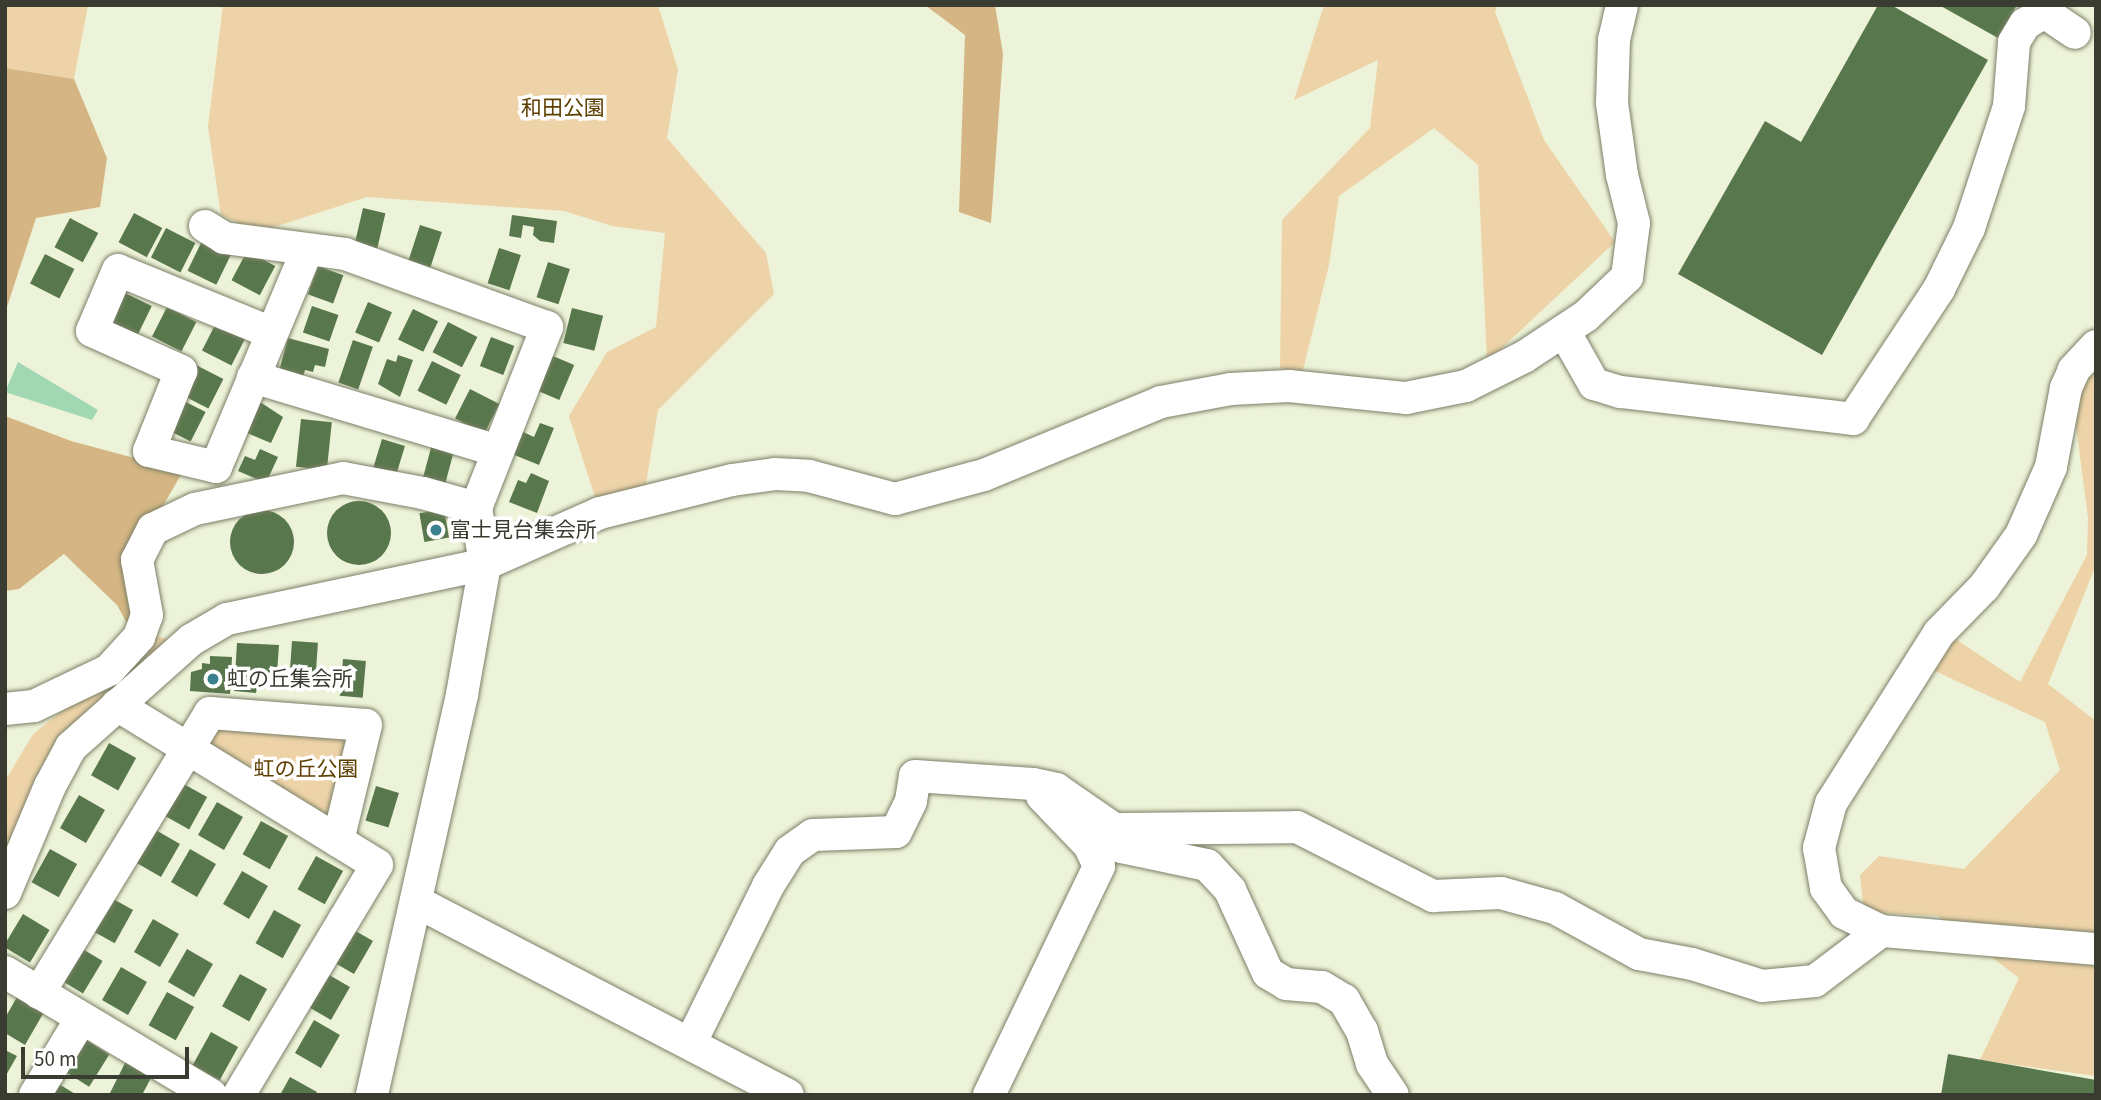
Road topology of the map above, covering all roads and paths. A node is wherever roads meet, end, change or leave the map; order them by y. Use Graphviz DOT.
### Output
graph roads {
  1 [pos="1622,5"];
  2 [pos="2075,33"];
  3 [pos="205,226"];
  4 [pos="307,250"];
  5 [pos="1564,331"];
  6 [pos="272,333"];
  7 [pos="2096,346"];
  8 [pos="253,377"];
  9 [pos="495,450"];
  10 [pos="476,508"];
  11 [pos="485,564"];
  12 [pos="117,705"];
  13 [pos="5,709"];
  14 [pos="187,751"];
  15 [pos="1033,784"];
  16 [pos="1114,829"];
  17 [pos="338,841"];
  18 [pos="5,893"];
  19 [pos="417,902"];
  20 [pos="1881,931"];
  21 [pos="2096,949"];
  22 [pos="5,972"];
  23 [pos="40,993"];
  24 [pos="81,1018"];
  25 [pos="691,1042"];
  26 [pos="194,1090"];
  27 [pos="36,1095"];
  28 [pos="239,1095"];
  29 [pos="372,1095"];
  30 [pos="788,1095"];
  31 [pos="989,1095"];
  32 [pos="1393,1095"];
  1 -- 5 [label="street"];
  2 -- 5 [label="street"];
  3 -- 4 [label="street"];
  4 -- 6 [label="street"];
  4 -- 9 [label="street"];
  5 -- 11 [label="street"];
  6 -- 8 [label="street"];
  6 -- 8 [label="street"];
  7 -- 20 [label="street"];
  8 -- 9 [label="street"];
  9 -- 10 [label="street"];
  10 -- 11 [label="street"];
  10 -- 13 [label="street"];
  11 -- 12 [label="street"];
  11 -- 19 [label="street"];
  12 -- 14 [label="street"];
  12 -- 18 [label="street"];
  14 -- 17 [label="street"];
  14 -- 17 [label="street"];
  14 -- 23 [label="street"];
  15 -- 16 [label="street"];
  15 -- 25 [label="street"];
  15 -- 31 [label="street"];
  16 -- 20 [label="street"];
  16 -- 32 [label="street"];
  17 -- 28 [label="street"];
  19 -- 25 [label="street"];
  19 -- 29 [label="street"];
  20 -- 21 [label="street"];
  22 -- 23 [label="street"];
  23 -- 24 [label="street"];
  24 -- 26 [label="street"];
  24 -- 27 [label="street"];
  25 -- 30 [label="street"];
}
